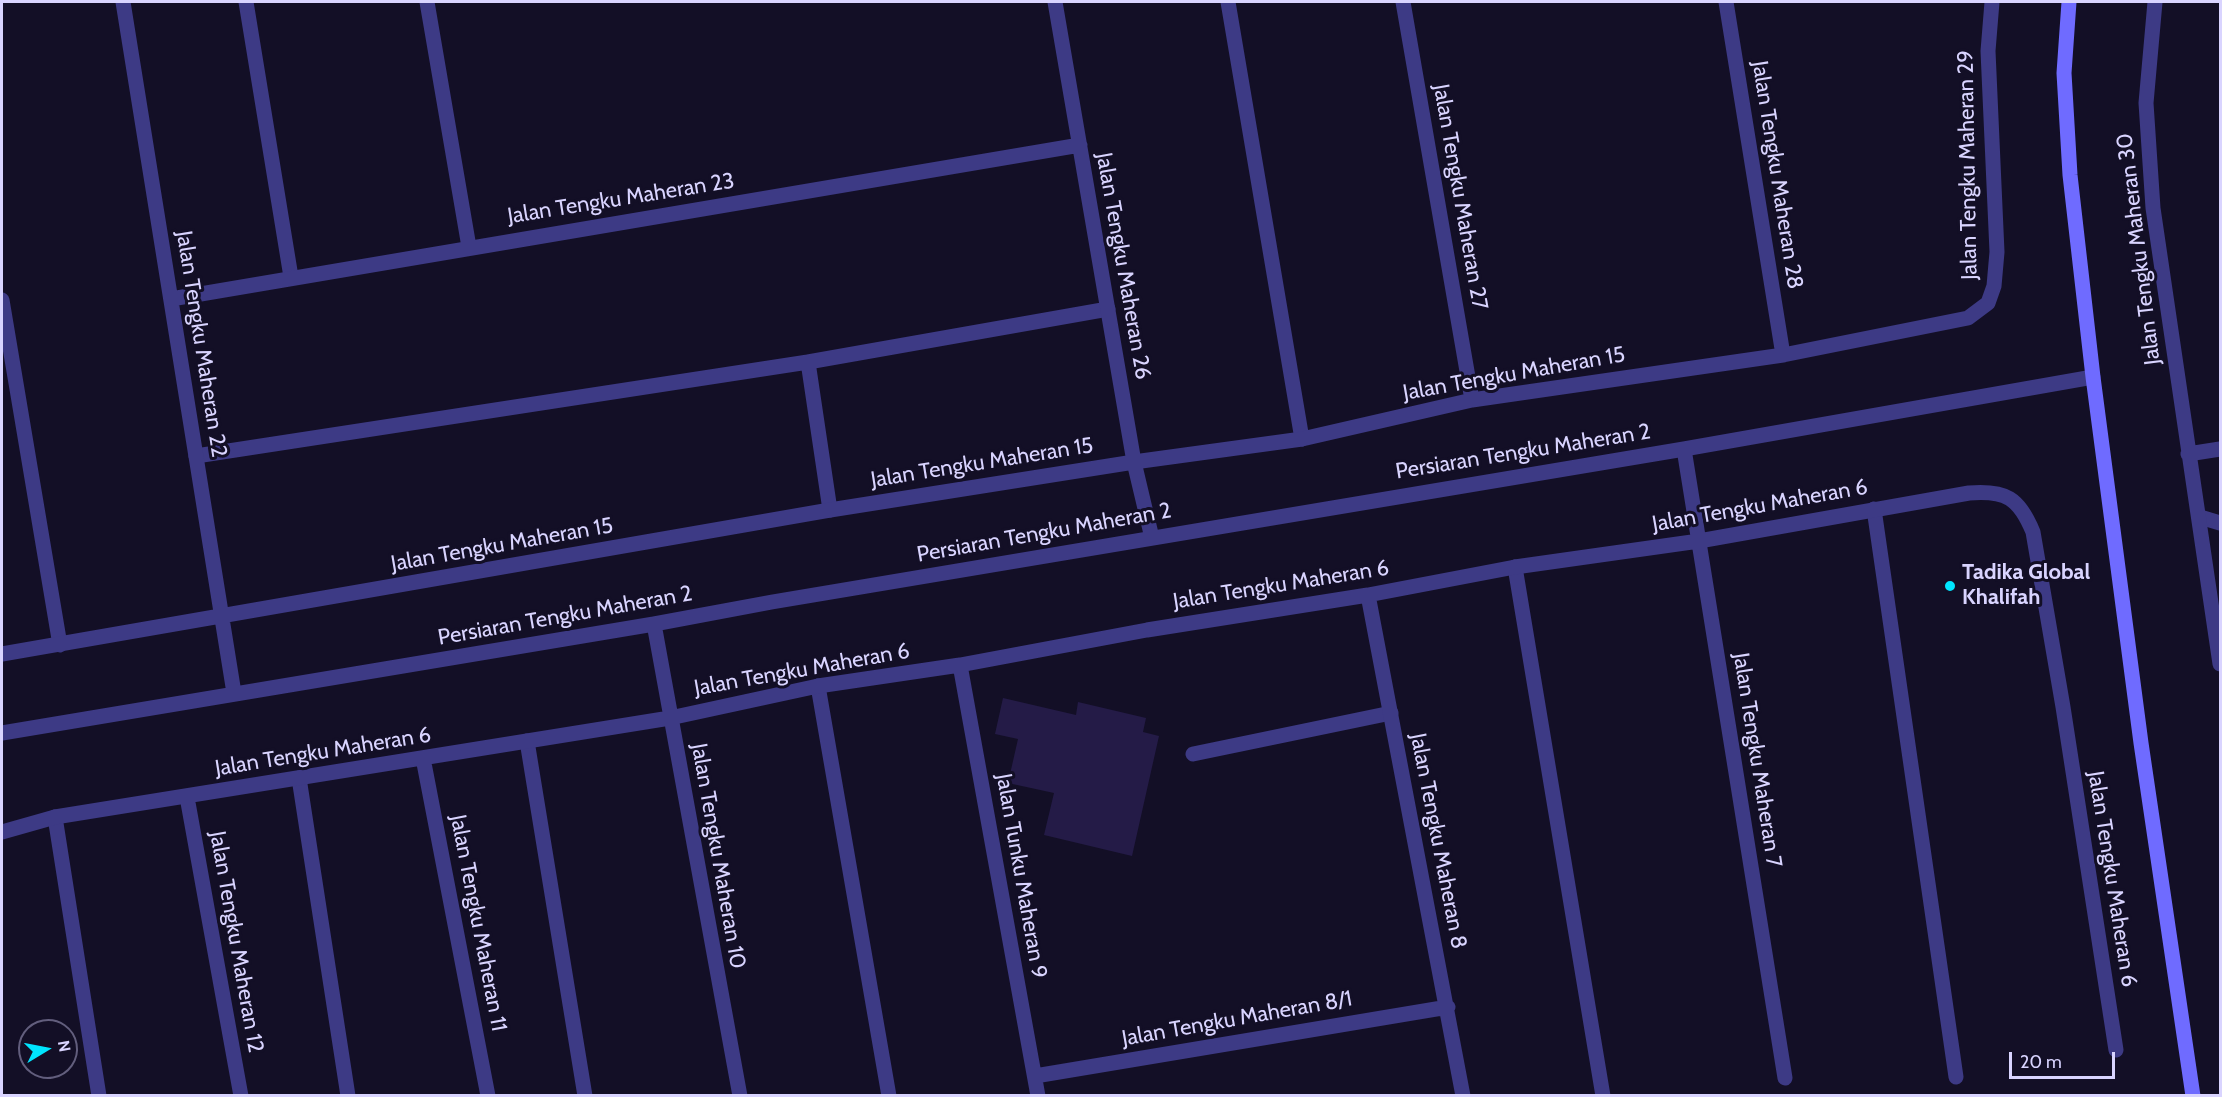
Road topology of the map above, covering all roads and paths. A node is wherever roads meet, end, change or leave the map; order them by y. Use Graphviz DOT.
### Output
graph roads {
  1 [pos="123,2"];
  2 [pos="246,2"];
  3 [pos="428,2"];
  4 [pos="1055,2"];
  5 [pos="1228,2"];
  6 [pos="1403,2"];
  7 [pos="1726,2"];
  8 [pos="1992,2"];
  9 [pos="2069,2"];
  10 [pos="2154,2"];
  11 [pos="1080,145"];
  12 [pos="468,247"];
  13 [pos="291,277"];
  14 [pos="171,299"];
  15 [pos="2,300"];
  16 [pos="1108,309"];
  17 [pos="1968,318"];
  18 [pos="1783,355"];
  19 [pos="808,362"];
  20 [pos="2093,377"];
  21 [pos="1472,400"];
  22 [pos="1302,439"];
  23 [pos="1684,449"];
  24 [pos="2220,449"];
  25 [pos="2188,454"];
  26 [pos="196,456"];
  27 [pos="1134,462"];
  28 [pos="1874,509"];
  29 [pos="830,510"];
  30 [pos="2200,517"];
  31 [pos="2220,523"];
  32 [pos="1152,538"];
  33 [pos="1699,541"];
  34 [pos="1515,567"];
  35 [pos="1368,595"];
  36 [pos="222,617"];
  37 [pos="654,624"];
  38 [pos="60,645"];
  39 [pos="2,654"];
  40 [pos="2220,664"];
  41 [pos="960,665"];
  42 [pos="818,686"];
  43 [pos="234,693"];
  44 [pos="1391,713"];
  45 [pos="670,718"];
  46 [pos="2,733"];
  47 [pos="526,741"];
  48 [pos="1193,754"];
  49 [pos="423,758"];
  50 [pos="299,778"];
  51 [pos="187,796"];
  52 [pos="55,817"];
  53 [pos="2,832"];
  54 [pos="1448,1007"];
  55 [pos="2116,1050"];
  56 [pos="1035,1076"];
  57 [pos="1956,1077"];
  58 [pos="1785,1078"];
  59 [pos="99,1095"];
  60 [pos="241,1095"];
  61 [pos="348,1095"];
  62 [pos="488,1095"];
  63 [pos="585,1095"];
  64 [pos="740,1095"];
  65 [pos="889,1095"];
  66 [pos="1038,1095"];
  67 [pos="1463,1095"];
  68 [pos="1603,1095"];
  69 [pos="2193,1095"];
  1 -- 14 [label="street, Jalan Tengku Maheran 22"];
  2 -- 13 [label="street"];
  3 -- 12 [label="street"];
  4 -- 11 [label="street, Jalan Tengku Maheran 26"];
  5 -- 22 [label="street"];
  6 -- 21 [label="street, Jalan Tengku Maheran 27"];
  7 -- 18 [label="street, Jalan Tengku Maheran 28"];
  8 -- 17 [label="street, Jalan Tengku Maheran 29"];
  9 -- 20 [label="street"];
  10 -- 25 [label="street, Jalan Tengku Maheran 30"];
  11 -- 12 [label="street, Jalan Tengku Maheran 23"];
  11 -- 16 [label="street, Jalan Tengku Maheran 26"];
  12 -- 13 [label="street, Jalan Tengku Maheran 23"];
  13 -- 14 [label="street, Jalan Tengku Maheran 23"];
  14 -- 26 [label="street, Jalan Tengku Maheran 22"];
  15 -- 38 [label="street"];
  16 -- 19 [label="street"];
  16 -- 27 [label="street, Jalan Tengku Maheran 26"];
  17 -- 18 [label="street, Jalan Tengku Maheran 15"];
  18 -- 21 [label="street, Jalan Tengku Maheran 15"];
  19 -- 26 [label="street"];
  19 -- 29 [label="street"];
  20 -- 23 [label="street, Persiaran Tengku Maheran 2"];
  20 -- 69 [label="street"];
  21 -- 22 [label="street, Jalan Tengku Maheran 15"];
  22 -- 27 [label="street, Jalan Tengku Maheran 15"];
  23 -- 32 [label="street, Persiaran Tengku Maheran 2"];
  23 -- 33 [label="street, Jalan Tengku Maheran 7"];
  24 -- 25 [label="street"];
  25 -- 30 [label="street, Jalan Tengku Maheran 30"];
  26 -- 36 [label="street, Jalan Tengku Maheran 22"];
  27 -- 29 [label="street, Jalan Tengku Maheran 15"];
  27 -- 32 [label="street, Jalan Tengku Maheran 26"];
  28 -- 33 [label="street, Jalan Tengku Maheran 6"];
  28 -- 55 [label="street, Jalan Tengku Maheran 6"];
  28 -- 57 [label="street"];
  29 -- 36 [label="street, Jalan Tengku Maheran 15"];
  30 -- 31 [label="street"];
  30 -- 40 [label="street, Jalan Tengku Maheran 30"];
  32 -- 37 [label="street, Persiaran Tengku Maheran 2"];
  33 -- 34 [label="street, Jalan Tengku Maheran 6"];
  33 -- 58 [label="street, Jalan Tengku Maheran 7"];
  34 -- 35 [label="street, Jalan Tengku Maheran 6"];
  34 -- 68 [label="street"];
  35 -- 41 [label="street, Jalan Tengku Maheran 6"];
  35 -- 44 [label="street, Jalan Tengku Maheran 8"];
  36 -- 38 [label="street, Jalan Tengku Maheran 15"];
  36 -- 43 [label="street, Jalan Tengku Maheran 22"];
  37 -- 43 [label="street, Persiaran Tengku Maheran 2"];
  37 -- 45 [label="street, Jalan Tengku Maheran 10"];
  38 -- 39 [label="street, Jalan Tengku Maheran 15"];
  41 -- 42 [label="street, Jalan Tengku Maheran 6"];
  41 -- 56 [label="street, Jalan Tunku Maheran 9"];
  42 -- 45 [label="street, Jalan Tengku Maheran 6"];
  42 -- 65 [label="street"];
  43 -- 46 [label="street, Persiaran Tengku Maheran 2"];
  44 -- 48 [label="street"];
  44 -- 54 [label="street, Jalan Tengku Maheran 8"];
  45 -- 47 [label="street, Jalan Tengku Maheran 6"];
  45 -- 64 [label="street, Jalan Tengku Maheran 10"];
  47 -- 49 [label="street, Jalan Tengku Maheran 6"];
  47 -- 63 [label="street"];
  49 -- 50 [label="street, Jalan Tengku Maheran 6"];
  49 -- 62 [label="street, Jalan Tengku Maheran 11"];
  50 -- 51 [label="street, Jalan Tengku Maheran 6"];
  50 -- 61 [label="street"];
  51 -- 52 [label="street, Jalan Tengku Maheran 6"];
  51 -- 60 [label="street, Jalan Tengku Maheran 12"];
  52 -- 53 [label="street, Jalan Tengku Maheran 6"];
  52 -- 59 [label="street"];
  54 -- 56 [label="street, Jalan Tengku Maheran 8/1"];
  54 -- 67 [label="street, Jalan Tengku Maheran 8"];
  56 -- 66 [label="street, Jalan Tunku Maheran 9"];
}
